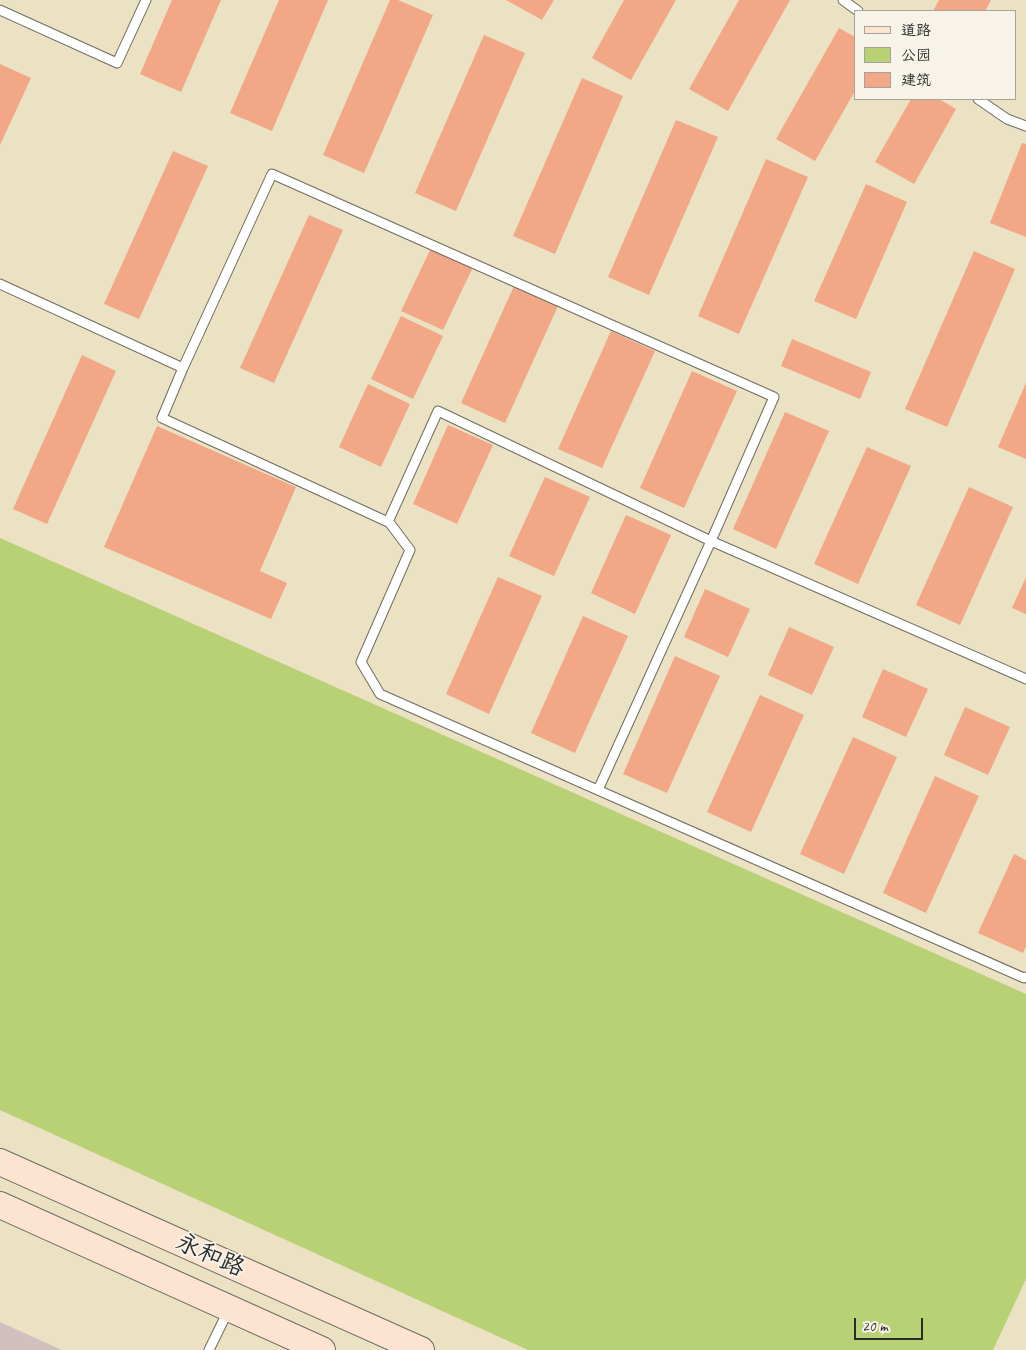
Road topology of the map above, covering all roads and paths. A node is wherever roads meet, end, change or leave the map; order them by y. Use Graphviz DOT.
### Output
graph roads {
  1 [pos="146,0"];
  2 [pos="843,0"];
  3 [pos="0,10"];
  4 [pos="857,10"];
  5 [pos="979,100"];
  6 [pos="1026,126"];
  7 [pos="0,284"];
  8 [pos="183,368"];
  9 [pos="389,522"];
  10 [pos="711,541"];
  11 [pos="1026,679"];
  12 [pos="598,790"];
  13 [pos="1026,977"];
  14 [pos="0,1162"];
  15 [pos="0,1205"];
  16 [pos="229,1308"];
  17 [pos="209,1350"];
  18 [pos="322,1350"];
  19 [pos="421,1350"];
  1 -- 3 [label="lane"];
  2 -- 4 [label="lane"];
  5 -- 6 [label="lane"];
  7 -- 8 [label="lane"];
  8 -- 9 [label="lane"];
  8 -- 10 [label="lane"];
  9 -- 10 [label="lane"];
  9 -- 12 [label="lane"];
  10 -- 11 [label="lane"];
  10 -- 12 [label="lane"];
  12 -- 13 [label="lane"];
  14 -- 19 [label="main road, 永和路"];
  15 -- 16 [label="main road, 永和路"];
  16 -- 17 [label="lane"];
  16 -- 18 [label="main road, 永和路"];
}
